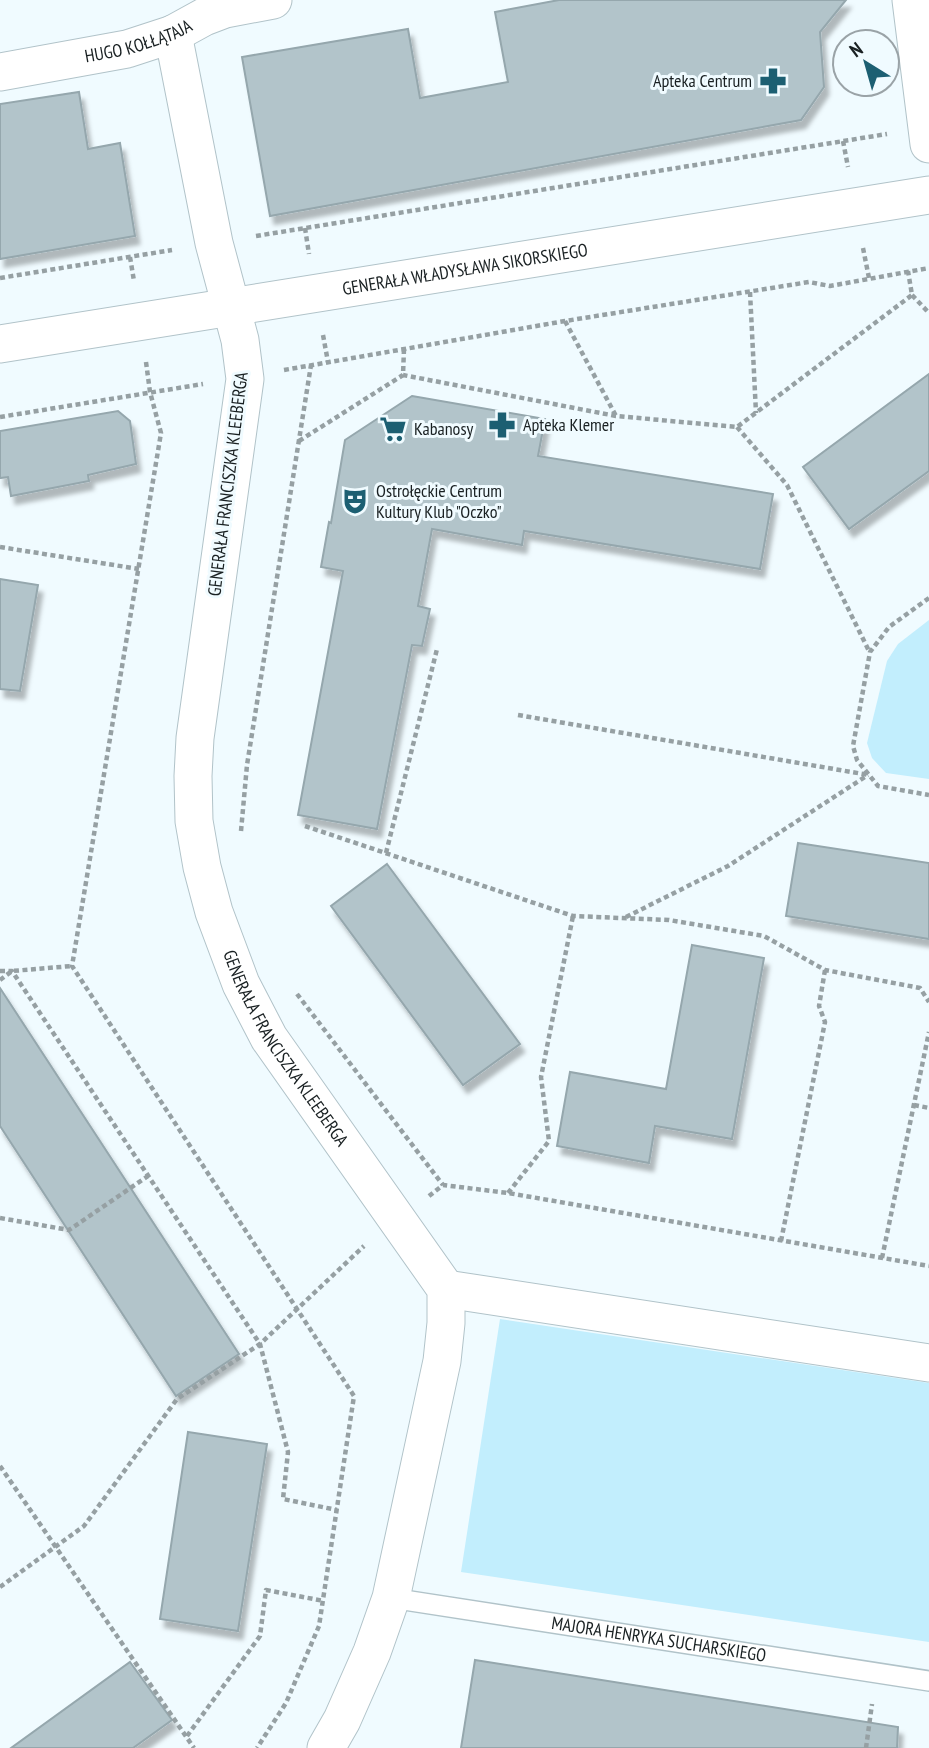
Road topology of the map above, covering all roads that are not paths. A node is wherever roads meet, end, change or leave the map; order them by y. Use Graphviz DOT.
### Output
graph roads {
  1 [pos="273,0"];
  2 [pos="911,0"];
  3 [pos="173,34"];
  4 [pos="0,72"];
  5 [pos="928,136"];
  6 [pos="929,195"];
  7 [pos="232,306"];
  8 [pos="0,344"];
  9 [pos="446,1289"];
  10 [pos="929,1363"];
  11 [pos="391,1598"];
  12 [pos="929,1681"];
  13 [pos="327,1748"];
  1 -- 3 [label="street, HUGO KOŁŁĄTAJA"];
  2 -- 5 [label="street"];
  3 -- 4 [label="street, HUGO KOŁŁĄTAJA"];
  3 -- 7 [label="street, GENERAŁA FRANCISZKA KLEEBERGA"];
  6 -- 7 [label="street, GENERAŁA WŁADYSŁAWA SIKORSKIEGO"];
  7 -- 8 [label="street, GENERAŁA WŁADYSŁAWA SIKORSKIEGO"];
  7 -- 9 [label="street, GENERAŁA FRANCISZKA KLEEBERGA"];
  9 -- 10 [label="street"];
  9 -- 11 [label="street"];
  11 -- 12 [label="lane, MAJORA HENRYKA SUCHARSKIEGO"];
  11 -- 13 [label="street"];
}
